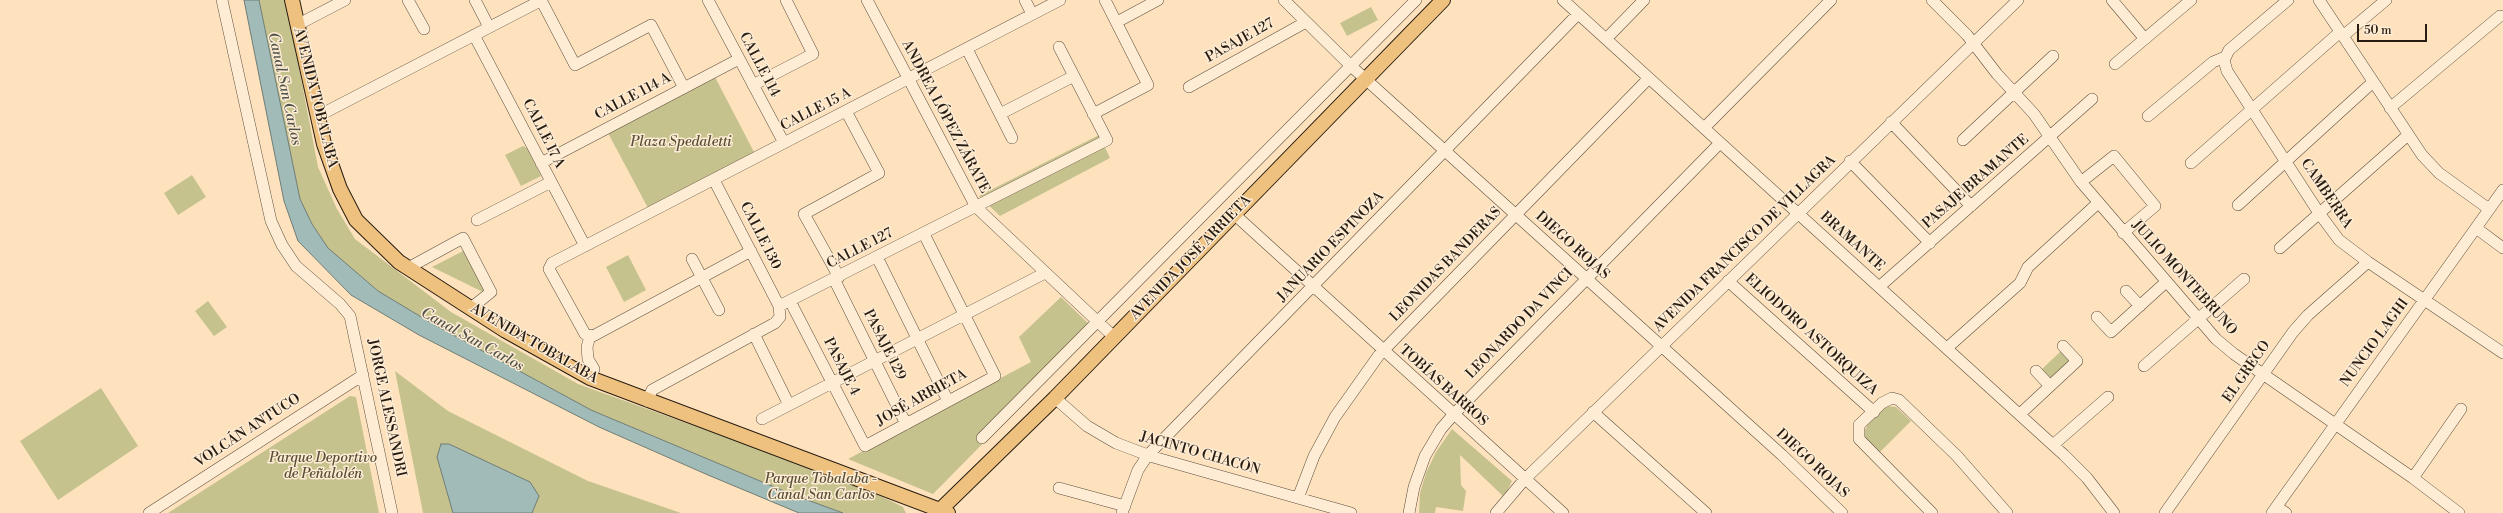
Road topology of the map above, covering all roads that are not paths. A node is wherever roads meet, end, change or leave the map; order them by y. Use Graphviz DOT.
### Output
graph roads {
  1 [pos="222,0"];
  2 [pos="292,0"];
  3 [pos="345,0"];
  4 [pos="408,0"];
  5 [pos="475,0"];
  6 [pos="542,0"];
  7 [pos="708,0"];
  8 [pos="786,0"];
  9 [pos="867,0"];
  10 [pos="1025,0"];
  11 [pos="1060,0"];
  12 [pos="1105,0"];
  13 [pos="1158,0"];
  14 [pos="1284,0"];
  15 [pos="1416,0"];
  16 [pos="1443,0"];
  17 [pos="1563,0"];
  18 [pos="1644,0"];
  19 [pos="1830,0"];
  20 [pos="1932,0"];
  21 [pos="2018,0"];
  22 [pos="2112,0"];
  23 [pos="2191,0"];
  24 [pos="2288,0"];
  25 [pos="2319,0"];
  26 [pos="2386,0"];
  27 [pos="1032,14"];
  28 [pos="1578,14"];
  29 [pos="2500,16"];
  30 [pos="1117,22"];
  31 [pos="1306,22"];
  32 [pos="297,24"];
  33 [pos="489,27"];
  34 [pos="424,30"];
  35 [pos="2341,34"];
  36 [pos="474,35"];
  37 [pos="2145,38"];
  38 [pos="1606,39"];
  39 [pos="1973,42"];
  40 [pos="1059,47"];
  41 [pos="967,49"];
  42 [pos="2053,56"];
  43 [pos="2225,57"];
  44 [pos="739,59"];
  45 [pos="2115,64"];
  46 [pos="1351,66"];
  47 [pos="1074,76"];
  48 [pos="1649,78"];
  49 [pos="908,79"];
  50 [pos="1366,79"];
  51 [pos="2373,82"];
  52 [pos="753,85"];
  53 [pos="1189,87"];
  54 [pos="684,88"];
  55 [pos="2014,92"];
  56 [pos="2092,99"];
  57 [pos="2390,108"];
  58 [pos="2252,109"];
  59 [pos="846,111"];
  60 [pos="1000,114"];
  61 [pos="1093,114"];
  62 [pos="318,116"];
  63 [pos="2148,116"];
  64 [pos="1891,122"];
  65 [pos="1704,128"];
  66 [pos="2408,135"];
  67 [pos="2050,136"];
  68 [pos="1012,138"];
  69 [pos="1963,140"];
  70 [pos="784,143"];
  71 [pos="1720,143"];
  72 [pos="1446,152"];
  73 [pos="1850,161"];
  74 [pos="2286,161"];
  75 [pos="541,163"];
  76 [pos="2191,163"];
  77 [pos="714,180"];
  78 [pos="551,182"];
  79 [pos="2081,182"];
  80 [pos="2503,190"];
  81 [pos="2098,203"];
  82 [pos="2238,205"];
  83 [pos="1971,206"];
  84 [pos="976,207"];
  85 [pos="2489,209"];
  86 [pos="1798,213"];
  87 [pos="2319,213"];
  88 [pos="1234,214"];
  89 [pos="1515,215"];
  90 [pos="477,220"];
  91 [pos="2476,228"];
  92 [pos="2123,233"];
  93 [pos="924,234"];
  94 [pos="1930,243"];
  95 [pos="584,246"];
  96 [pos="2280,248"];
  97 [pos="2503,248"];
  98 [pos="751,251"];
  99 [pos="877,257"];
  100 [pos="692,259"];
  101 [pos="2368,262"];
  102 [pos="408,268"];
  103 [pos="1045,273"];
  104 [pos="702,277"];
  105 [pos="836,278"];
  106 [pos="1586,279"];
  107 [pos="2244,279"];
  108 [pos="1728,281"];
  109 [pos="2166,282"];
  110 [pos="1313,287"];
  111 [pos="1879,287"];
  112 [pos="2126,291"];
  113 [pos="2425,299"];
  114 [pos="790,301"];
  115 [pos="779,306"];
  116 [pos="2140,306"];
  117 [pos="471,308"];
  118 [pos="719,310"];
  119 [pos="964,314"];
  120 [pos="2097,317"];
  121 [pos="2198,319"];
  122 [pos="1096,320"];
  123 [pos="754,334"];
  124 [pos="590,336"];
  125 [pos="1114,337"];
  126 [pos="917,339"];
  127 [pos="2063,346"];
  128 [pos="1660,347"];
  129 [pos="1946,348"];
  130 [pos="1383,351"];
  131 [pos="2503,354"];
  132 [pos="875,361"];
  133 [pos="2144,366"];
  134 [pos="2036,371"];
  135 [pos="2264,374"];
  136 [pos="363,375"];
  137 [pos="590,378"];
  138 [pos="832,383"];
  139 [pos="2050,386"];
  140 [pos="2108,397"];
  141 [pos="1055,398"];
  142 [pos="647,401"];
  143 [pos="948,401"];
  144 [pos="789,405"];
  145 [pos="2461,409"];
  146 [pos="1593,412"];
  147 [pos="1874,412"];
  148 [pos="2020,414"];
  149 [pos="1452,415"];
  150 [pos="762,419"];
  151 [pos="906,424"];
  152 [pos="2336,424"];
  153 [pos="982,438"];
  154 [pos="2053,445"];
  155 [pos="865,446"];
  156 [pos="1148,455"];
  157 [pos="2413,478"];
  158 [pos="1524,480"];
  159 [pos="1059,488"];
  160 [pos="1298,498"];
  161 [pos="1124,510"];
  162 [pos="2278,511"];
  163 [pos="941,512"];
  164 [pos="149,513"];
  165 [pos="392,513"];
  166 [pos="1351,513"];
  167 [pos="1409,513"];
  168 [pos="1496,513"];
  169 [pos="1562,513"];
  170 [pos="1706,513"];
  171 [pos="1842,513"];
  172 [pos="1932,513"];
  173 [pos="2007,513"];
  174 [pos="2114,513"];
  175 [pos="2165,513"];
  176 [pos="2459,513"];
  1 -- 136 [label="street, JORGE ALESSANDRI"];
  2 -- 32 [label="main road, AVENIDA TOBALABA"];
  3 -- 32 [label="street"];
  4 -- 34 [label="street"];
  5 -- 33 [label="street"];
  6 -- 33 [label="street"];
  6 -- 54 [label="street"];
  7 -- 44 [label="street, CALLE 114"];
  8 -- 52 [label="street"];
  9 -- 49 [label="street, ANDREA LÓPEZ ZÁRATE"];
  10 -- 27 [label="street"];
  11 -- 27 [label="street, CALLE 15 A"];
  12 -- 30 [label="street"];
  13 -- 30 [label="street"];
  14 -- 31 [label="street, DIEGO ROJAS"];
  15 -- 46 [label="street"];
  16 -- 50 [label="main road, AVENIDA JOSÉ ARRIETA"];
  17 -- 28 [label="street, BRAMANTE"];
  18 -- 38 [label="street"];
  19 -- 65 [label="street"];
  20 -- 39 [label="street, JULIO MONTEBRUNO"];
  21 -- 39 [label="street, AVENIDA FRANCISCO DE VILLAGRA"];
  22 -- 37 [label="street"];
  23 -- 37 [label="street"];
  24 -- 43 [label="street"];
  25 -- 35 [label="street"];
  26 -- 35 [label="street"];
  27 -- 41 [label="street, CALLE 15 A"];
  28 -- 38 [label="street, BRAMANTE"];
  28 -- 72 [label="street, JANUARIO ESPINOZA"];
  29 -- 57 [label="street"];
  30 -- 61 [label="street"];
  31 -- 46 [label="street, DIEGO ROJAS"];
  31 -- 53 [label="street, PASAJE 127"];
  32 -- 62 [label="main road, AVENIDA TOBALABA"];
  33 -- 36 [label="street"];
  35 -- 51 [label="street"];
  35 -- 58 [label="street"];
  36 -- 62 [label="street"];
  36 -- 75 [label="street, CALLE 17 A"];
  37 -- 45 [label="street"];
  38 -- 48 [label="street, BRAMANTE"];
  39 -- 55 [label="street, JULIO MONTEBRUNO"];
  39 -- 64 [label="street, AVENIDA FRANCISCO DE VILLAGRA"];
  40 -- 47 [label="street"];
  41 -- 49 [label="street, CALLE 15 A"];
  41 -- 60 [label="street"];
  42 -- 55 [label="street"];
  43 -- 58 [label="street, CAMBERRA"];
  43 -- 63 [label="street"];
  44 -- 52 [label="street, CALLE 114"];
  44 -- 54 [label="street, CALLE 114 A"];
  46 -- 50 [label="street, DIEGO ROJAS"];
  46 -- 122 [label="street"];
  47 -- 60 [label="street"];
  47 -- 61 [label="street"];
  48 -- 65 [label="street, BRAMANTE"];
  48 -- 89 [label="street, LEONIDAS BANDERAS"];
  49 -- 59 [label="street, CALLE 15 A"];
  49 -- 84 [label="street, ANDREA LÓPEZ ZÁRATE"];
  50 -- 72 [label="street, DIEGO ROJAS"];
  50 -- 88 [label="main road, AVENIDA JOSÉ ARRIETA"];
  51 -- 57 [label="street"];
  51 -- 74 [label="street"];
  52 -- 70 [label="street, CALLE 114"];
  54 -- 75 [label="street, CALLE 114 A"];
  55 -- 67 [label="street, JULIO MONTEBRUNO"];
  55 -- 69 [label="street"];
  56 -- 67 [label="street, PASAJE BRAMANTE"];
  57 -- 66 [label="street"];
  58 -- 74 [label="street, CAMBERRA"];
  58 -- 76 [label="street"];
  59 -- 70 [label="street, CALLE 15 A"];
  59 -- 105 [label="street, PASAJE 129"];
  60 -- 68 [label="street"];
  61 -- 84 [label="street, CALLE 127"];
  62 -- 102 [label="main road, AVENIDA TOBALABA"];
  64 -- 73 [label="street, AVENIDA FRANCISCO DE VILLAGRA"];
  64 -- 83 [label="street"];
  65 -- 71 [label="street, BRAMANTE"];
  66 -- 85 [label="street"];
  66 -- 87 [label="street"];
  67 -- 79 [label="street, JULIO MONTEBRUNO"];
  67 -- 83 [label="street, PASAJE BRAMANTE"];
  70 -- 77 [label="street, CALLE 15 A"];
  71 -- 86 [label="street, BRAMANTE"];
  71 -- 106 [label="street, LEONARDO DA VINCI"];
  72 -- 89 [label="street, DIEGO ROJAS"];
  72 -- 110 [label="street, JANUARIO ESPINOZA"];
  73 -- 86 [label="street, AVENIDA FRANCISCO DE VILLAGRA"];
  73 -- 94 [label="street"];
  74 -- 82 [label="street"];
  74 -- 87 [label="street, CAMBERRA"];
  75 -- 78 [label="street, CALLE 17 A"];
  77 -- 95 [label="street, CALLE 15 A"];
  77 -- 98 [label="street, CALLE 130"];
  78 -- 90 [label="street"];
  78 -- 95 [label="street, CALLE 17 A"];
  79 -- 81 [label="street, JULIO MONTEBRUNO"];
  79 -- 92 [label="street"];
  80 -- 85 [label="street, NUNCIO LAGHI"];
  81 -- 92 [label="street, JULIO MONTEBRUNO"];
  81 -- 129 [label="street"];
  83 -- 94 [label="street, PASAJE BRAMANTE"];
  84 -- 93 [label="street, CALLE 127"];
  84 -- 103 [label="street, ANDREA LÓPEZ ZÁRATE"];
  85 -- 91 [label="street, NUNCIO LAGHI"];
  86 -- 108 [label="street, AVENIDA FRANCISCO DE VILLAGRA"];
  86 -- 111 [label="street, BRAMANTE"];
  87 -- 96 [label="street"];
  87 -- 101 [label="street, CAMBERRA"];
  88 -- 110 [label="street, TOBÍAS BARROS"];
  88 -- 125 [label="main road, AVENIDA JOSÉ ARRIETA"];
  89 -- 106 [label="street, DIEGO ROJAS"];
  89 -- 130 [label="street, LEONIDAS BANDERAS"];
  91 -- 97 [label="street"];
  91 -- 113 [label="street, NUNCIO LAGHI"];
  92 -- 109 [label="street, JULIO MONTEBRUNO"];
  93 -- 99 [label="street, CALLE 127"];
  93 -- 119 [label="street"];
  94 -- 111 [label="street, PASAJE BRAMANTE"];
  95 -- 124 [label="street, CALLE 15 A"];
  98 -- 104 [label="street"];
  98 -- 115 [label="street, CALLE 130"];
  99 -- 105 [label="street, CALLE 127"];
  99 -- 126 [label="street"];
  100 -- 104 [label="street"];
  101 -- 113 [label="street, CAMBERRA"];
  101 -- 135 [label="street, EL GRECO"];
  102 -- 117 [label="main road, AVENIDA TOBALABA"];
  102 -- 117 [label="street"];
  103 -- 119 [label="street"];
  103 -- 122 [label="street, ANDREA LÓPEZ ZÁRATE"];
  104 -- 118 [label="street"];
  104 -- 124 [label="street"];
  105 -- 114 [label="street, CALLE 127"];
  105 -- 132 [label="street, PASAJE 129"];
  106 -- 128 [label="street, DIEGO ROJAS"];
  106 -- 149 [label="street, LEONARDO DA VINCI"];
  107 -- 121 [label="street"];
  108 -- 128 [label="street, AVENIDA FRANCISCO DE VILLAGRA"];
  108 -- 147 [label="street, ELIODORO ASTORQUIZA"];
  109 -- 116 [label="street"];
  109 -- 121 [label="street, JULIO MONTEBRUNO"];
  110 -- 130 [label="street, TOBÍAS BARROS"];
  110 -- 156 [label="street, JANUARIO ESPINOZA"];
  111 -- 129 [label="street, BRAMANTE"];
  112 -- 116 [label="street"];
  113 -- 131 [label="street, CAMBERRA"];
  113 -- 152 [label="street, NUNCIO LAGHI"];
  114 -- 115 [label="street, CALLE 127"];
  114 -- 138 [label="street, PASAJE 4"];
  115 -- 123 [label="street"];
  116 -- 120 [label="street"];
  117 -- 137 [label="main road, AVENIDA TOBALABA"];
  119 -- 126 [label="street"];
  119 -- 143 [label="street, JOSÉ ARRIETA"];
  121 -- 133 [label="street"];
  121 -- 135 [label="street, JULIO MONTEBRUNO"];
  122 -- 125 [label="street, ANDREA LÓPEZ ZÁRATE"];
  122 -- 153 [label="street"];
  123 -- 142 [label="street"];
  123 -- 144 [label="street"];
  124 -- 137 [label="street"];
  125 -- 141 [label="main road, AVENIDA JOSÉ ARRIETA"];
  126 -- 132 [label="street"];
  126 -- 143 [label="street"];
  127 -- 139 [label="street"];
  128 -- 146 [label="street, AVENIDA FRANCISCO DE VILLAGRA"];
  128 -- 171 [label="street, DIEGO ROJAS"];
  129 -- 148 [label="street, BRAMANTE"];
  130 -- 149 [label="street, TOBÍAS BARROS"];
  130 -- 160 [label="street, LEONIDAS BANDERAS"];
  132 -- 138 [label="street"];
  132 -- 151 [label="street, PASAJE 129"];
  134 -- 139 [label="street"];
  135 -- 152 [label="street, JULIO MONTEBRUNO"];
  135 -- 175 [label="street, EL GRECO"];
  136 -- 164 [label="street, VOLCÁN ANTUCO"];
  136 -- 165 [label="street, JORGE ALESSANDRI"];
  137 -- 142 [label="main road, AVENIDA TOBALABA"];
  138 -- 144 [label="street"];
  138 -- 155 [label="street, PASAJE 4"];
  139 -- 148 [label="street"];
  140 -- 154 [label="street"];
  141 -- 156 [label="street, JACINTO CHACÓN"];
  141 -- 163 [label="main road, AVENIDA JOSÉ ARRIETA"];
  142 -- 163 [label="main road, AVENIDA TOBALABA"];
  143 -- 151 [label="street, JOSÉ ARRIETA"];
  144 -- 150 [label="street"];
  145 -- 157 [label="street"];
  146 -- 158 [label="street, AVENIDA FRANCISCO DE VILLAGRA"];
  146 -- 170 [label="street"];
  147 -- 172 [label="street, ELIODORO ASTORQUIZA"];
  147 -- 173 [label="street, ELIODORO ASTORQUIZA"];
  148 -- 154 [label="street, BRAMANTE"];
  149 -- 158 [label="street, TOBÍAS BARROS"];
  149 -- 167 [label="street, LEONARDO DA VINCI"];
  151 -- 155 [label="street, JOSÉ ARRIETA"];
  152 -- 157 [label="street, JULIO MONTEBRUNO"];
  152 -- 162 [label="street, NUNCIO LAGHI"];
  154 -- 174 [label="street, BRAMANTE"];
  156 -- 160 [label="street, JACINTO CHACÓN"];
  156 -- 161 [label="street, JANUARIO ESPINOZA"];
  157 -- 176 [label="street, JULIO MONTEBRUNO"];
  158 -- 168 [label="street, AVENIDA FRANCISCO DE VILLAGRA"];
  158 -- 169 [label="street, TOBÍAS BARROS"];
  159 -- 161 [label="street"];
  160 -- 166 [label="street, JACINTO CHACÓN"];
}
